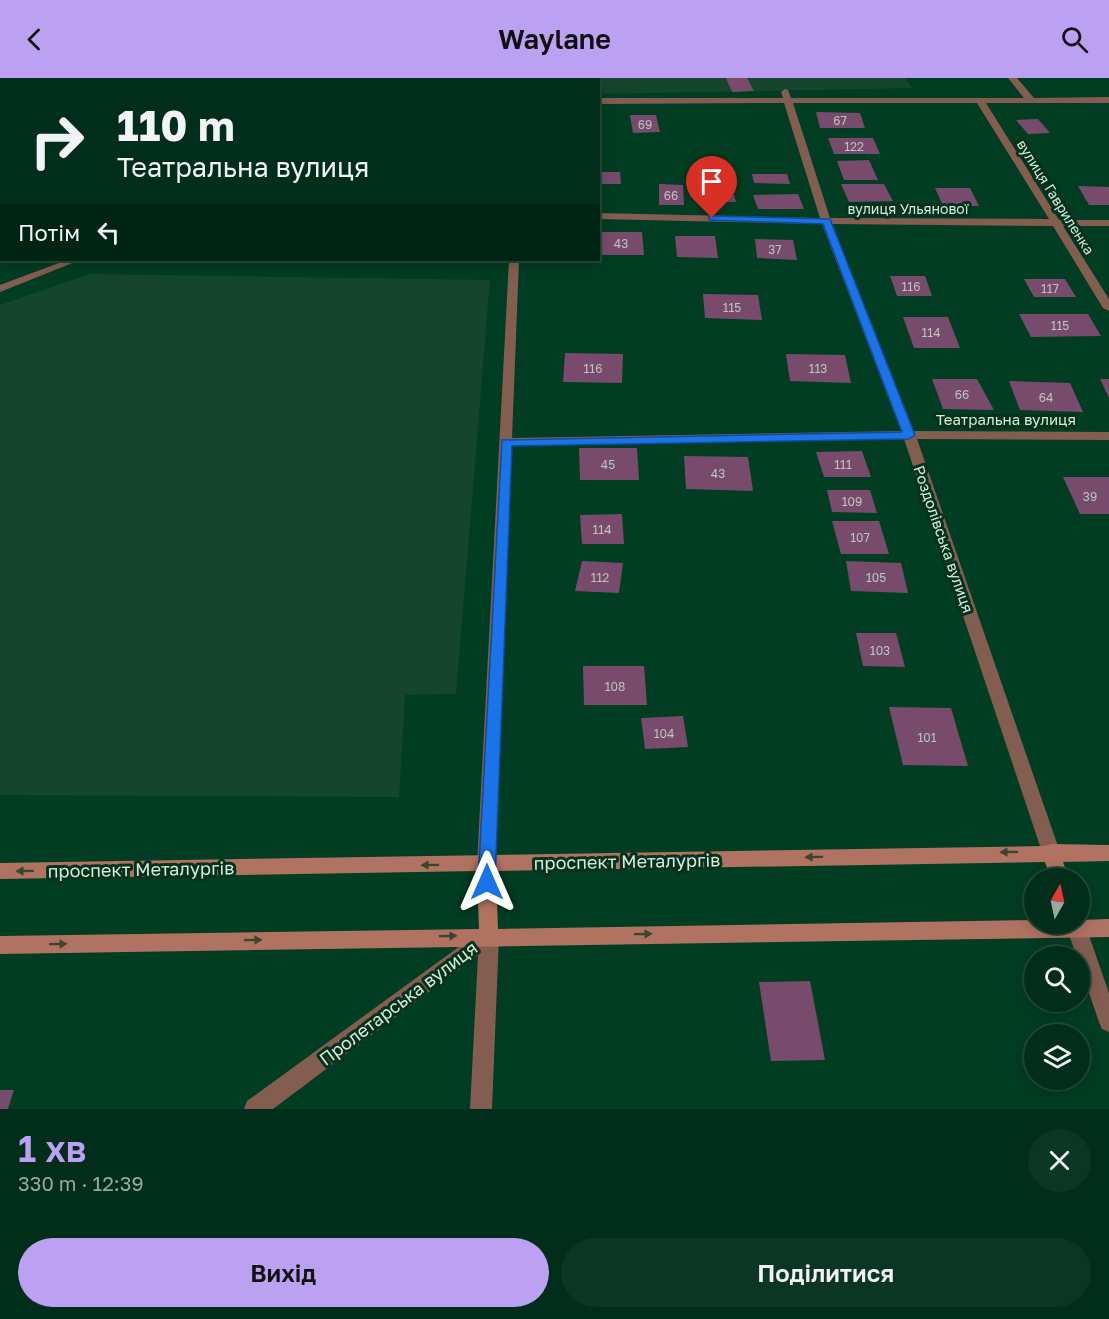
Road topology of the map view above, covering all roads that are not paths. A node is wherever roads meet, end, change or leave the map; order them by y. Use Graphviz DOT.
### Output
graph roads {
  1 [pos="1012,78"];
  2 [pos="786,96"];
  3 [pos="980,100"];
  4 [pos="1032,100"];
  5 [pos="1109,100"];
  6 [pos="600,101"];
  7 [pos="600,216"];
  8 [pos="826,221"];
  9 [pos="1055,223"];
  10 [pos="1109,223"];
  11 [pos="72,261"];
  12 [pos="514,261"];
  13 [pos="0,289"];
  14 [pos="1109,308"];
  15 [pos="909,435"];
  16 [pos="1109,436"];
  17 [pos="506,442"];
  18 [pos="1051,852"];
  19 [pos="1109,853"];
  20 [pos="486,864"];
  21 [pos="1056,868"];
  22 [pos="0,871"];
  23 [pos="1024,927"];
  24 [pos="1090,927"];
  25 [pos="1109,928"];
  26 [pos="1079,934"];
  27 [pos="489,936"];
  28 [pos="0,945"];
  29 [pos="1109,1022"];
  30 [pos="255,1109"];
  31 [pos="482,1109"];
  1 -- 4 [label="street"];
  2 -- 3 [label="street"];
  2 -- 6 [label="street"];
  2 -- 8 [label="street, Роздолівська вулиця"];
  3 -- 4 [label="street"];
  3 -- 9 [label="street, вулиця Гавриленка"];
  4 -- 5 [label="street"];
  7 -- 8 [label="street, вулиця Ульянової"];
  8 -- 9 [label="street, вулиця Ульянової"];
  8 -- 15 [label="street, Роздолівська вулиця"];
  9 -- 10 [label="street, вулиця Ульянової"];
  9 -- 14 [label="street, вулиця Гавриленка"];
  11 -- 13 [label="street"];
  12 -- 17 [label="street"];
  15 -- 16 [label="street, Театральна вулиця"];
  15 -- 17 [label="street, Театральна вулиця"];
  15 -- 18 [label="street, Роздолівська вулиця"];
  17 -- 20 [label="street"];
  18 -- 19 [label="street, проспект Металургів"];
  18 -- 20 [label="street, проспект Металургів, one-way"];
  18 -- 21 [label="street"];
  20 -- 22 [label="street, проспект Металургів, one-way"];
  20 -- 27 [label="street"];
  27 -- 23 [label="street, one-way"];
  24 -- 25 [label="street"];
  26 -- 29 [label="street"];
  28 -- 27 [label="street, one-way"];
  27 -- 30 [label="street, Пролетарська вулиця"];
  27 -- 31 [label="street, Пролетарська вулиця"];
}
